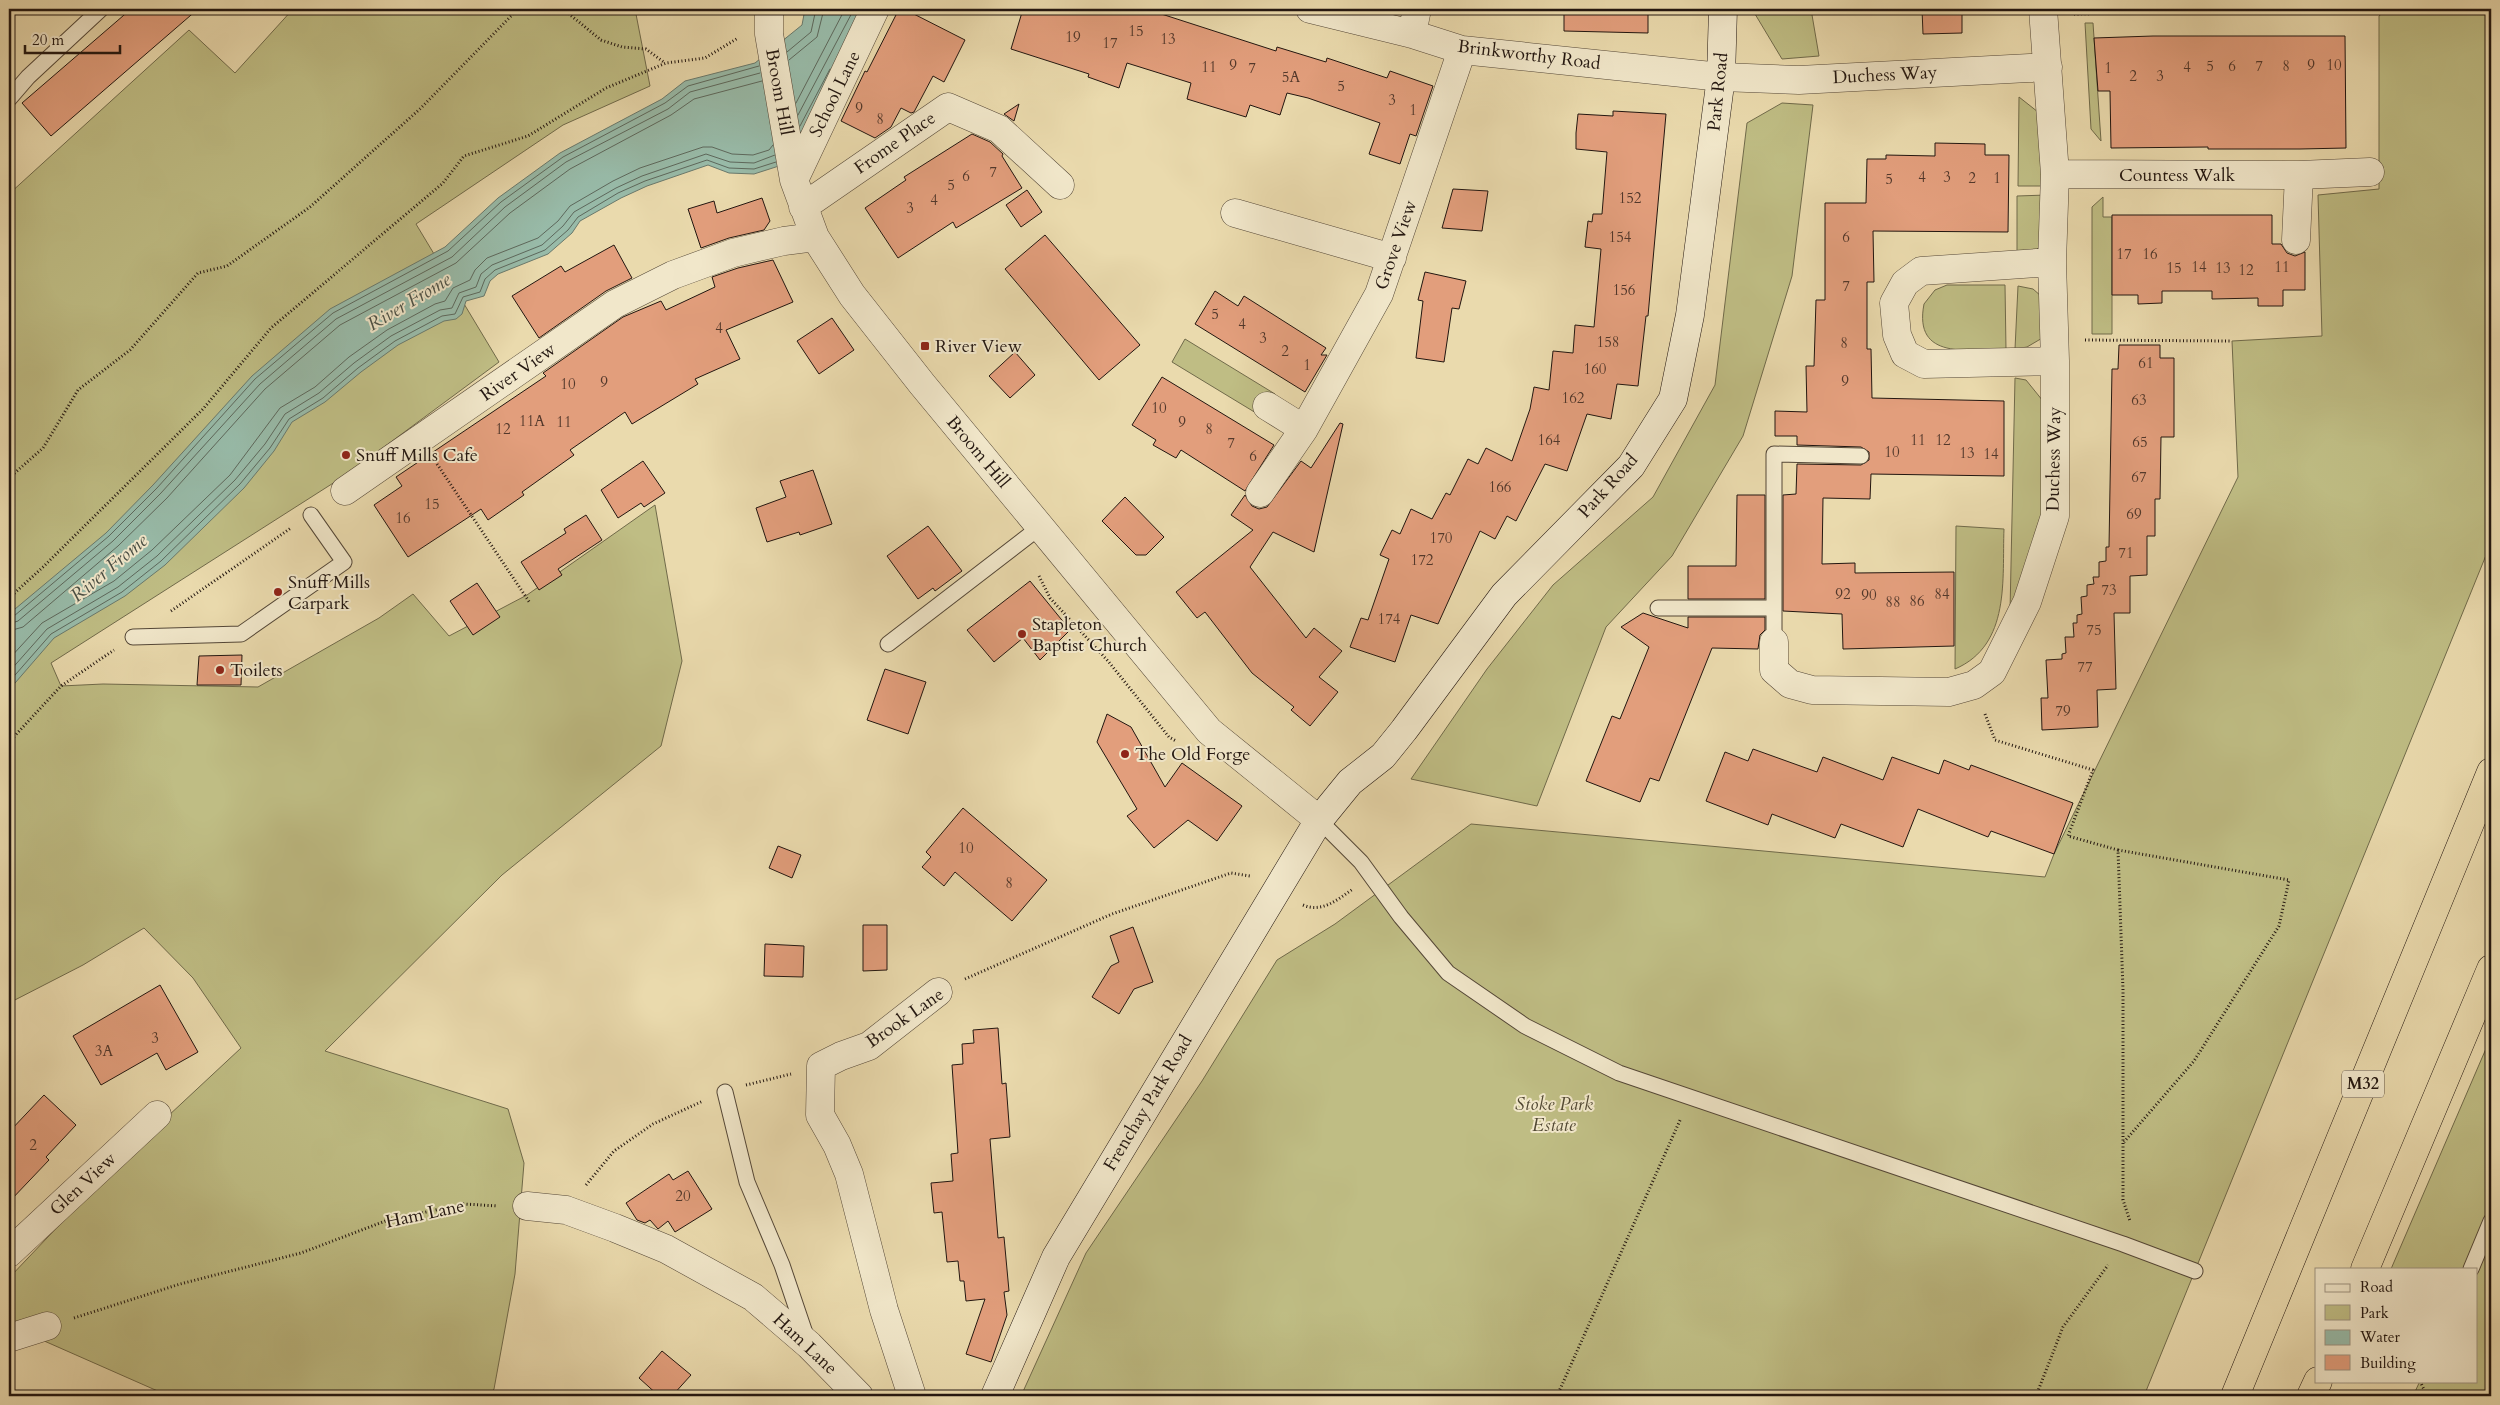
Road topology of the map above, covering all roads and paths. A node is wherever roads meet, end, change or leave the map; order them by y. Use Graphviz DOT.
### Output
graph roads {
  1 [pos="101,9"];
  2 [pos="518,9"];
  3 [pos="562,9"];
  4 [pos="875,9"];
  5 [pos="1310,9"];
  6 [pos="1724,9"];
  7 [pos="2279,9"];
  8 [pos="2043,12"];
  9 [pos="1415,21"];
  10 [pos="768,22"];
  11 [pos="1462,50"];
  12 [pos="666,63"];
  13 [pos="2048,67"];
  14 [pos="1721,77"];
  15 [pos="9,99"];
  16 [pos="792,170"];
  17 [pos="2370,172"];
  18 [pos="2056,174"];
  19 [pos="2299,175"];
  20 [pos="1060,185"];
  21 [pos="803,207"];
  22 [pos="1235,213"];
  23 [pos="815,237"];
  24 [pos="2296,240"];
  25 [pos="1392,258"];
  26 [pos="2052,262"];
  27 [pos="2232,341"];
  28 [pos="2055,351"];
  29 [pos="1267,406"];
  30 [pos="1304,429"];
  31 [pos="420,440"];
  32 [pos="1860,456"];
  33 [pos="9,478"];
  34 [pos="345,491"];
  35 [pos="1260,493"];
  36 [pos="311,515"];
  37 [pos="1040,527"];
  38 [pos="9,598"];
  39 [pos="530,603"];
  40 [pos="1658,608"];
  41 [pos="1774,608"];
  42 [pos="132,637"];
  43 [pos="1774,642"];
  44 [pos="888,644"];
  45 [pos="1974,685"];
  46 [pos="9,742"];
  47 [pos="2491,772"];
  48 [pos="1319,820"];
  49 [pos="2118,850"];
  50 [pos="1256,877"];
  51 [pos="1359,884"];
  52 [pos="1302,905"];
  53 [pos="2491,969"];
  54 [pos="938,992"];
  55 [pos="821,1066"];
  56 [pos="725,1092"];
  57 [pos="1690,1097"];
  58 [pos="157,1115"];
  59 [pos="2124,1142"];
  60 [pos="527,1206"];
  61 [pos="566,1210"];
  62 [pos="2491,1221"];
  63 [pos="2123,1244"];
  64 [pos="2144,1252"];
  65 [pos="9,1253"];
  66 [pos="2365,1268"];
  67 [pos="2470,1268"];
  68 [pos="2194,1271"];
  69 [pos="47,1326"];
  70 [pos="9,1338"];
  71 [pos="809,1345"];
  72 [pos="2318,1382"];
  73 [pos="2420,1382"];
  74 [pos="860,1396"];
  75 [pos="912,1396"];
  76 [pos="996,1396"];
  77 [pos="1557,1396"];
  78 [pos="2036,1396"];
  79 [pos="2235,1396"];
  80 [pos="2312,1396"];
  81 [pos="2427,1396"];
  1 -- 15 [label="lane"];
  2 -- 33 [label="path"];
  3 -- 12 [label="path"];
  4 -- 16 [label="street, School Lane"];
  5 -- 9 [label="street, Brinkworthy Road"];
  6 -- 14 [label="street, Park Road"];
  7 -- 8 [label="path"];
  8 -- 13 [label="street, Duchess Way"];
  9 -- 11 [label="street, Brinkworthy Road"];
  10 -- 12 [label="path"];
  10 -- 16 [label="street, Broom Hill"];
  11 -- 14 [label="street, Brinkworthy Road"];
  11 -- 25 [label="street, Grove View"];
  12 -- 38 [label="path"];
  13 -- 14 [label="street, Duchess Way"];
  13 -- 18 [label="street, Duchess Way"];
  14 -- 48 [label="street, Park Road"];
  16 -- 21 [label="street, Broom Hill"];
  17 -- 19 [label="street, Countess Walk"];
  18 -- 19 [label="street, Countess Walk"];
  18 -- 26 [label="street, Duchess Way"];
  19 -- 24 [label="street"];
  20 -- 21 [label="street, Frome Place"];
  21 -- 23 [label="street, Broom Hill"];
  22 -- 25 [label="street"];
  23 -- 31 [label="street, River View"];
  23 -- 37 [label="street, Broom Hill"];
  25 -- 30 [label="street, Grove View"];
  26 -- 28 [label="street, Duchess Way"];
  26 -- 28 [label="street"];
  27 -- 28 [label="path"];
  28 -- 45 [label="street, Duchess Way"];
  29 -- 30 [label="street"];
  30 -- 35 [label="street, Grove View"];
  31 -- 34 [label="street, River View"];
  31 -- 39 [label="path"];
  32 -- 41 [label="lane"];
  36 -- 42 [label="path"];
  36 -- 42 [label="lane"];
  37 -- 44 [label="lane"];
  37 -- 48 [label="street, Broom Hill"];
  40 -- 41 [label="lane"];
  41 -- 43 [label="lane"];
  42 -- 46 [label="path"];
  43 -- 45 [label="street, Duchess Way"];
  45 -- 49 [label="path"];
  47 -- 79 [label="highway, M32"];
  48 -- 57 [label="lane"];
  48 -- 76 [label="street, Frenchay Park Road"];
  49 -- 59 [label="path"];
  49 -- 59 [label="path"];
  50 -- 54 [label="path, Brook Lane"];
  51 -- 52 [label="path"];
  53 -- 66 [label="highway"];
  54 -- 55 [label="street, Brook Lane"];
  55 -- 56 [label="path"];
  55 -- 75 [label="street"];
  56 -- 61 [label="path"];
  56 -- 71 [label="lane"];
  57 -- 63 [label="lane"];
  57 -- 77 [label="path"];
  58 -- 65 [label="street, Glen View"];
  59 -- 64 [label="path"];
  60 -- 61 [label="street, Ham Lane"];
  60 -- 69 [label="path, Ham Lane"];
  61 -- 71 [label="street, Ham Lane"];
  62 -- 67 [label="lane"];
  63 -- 64 [label="lane"];
  63 -- 78 [label="path"];
  64 -- 68 [label="lane"];
  69 -- 70 [label="street"];
  71 -- 74 [label="street, Ham Lane"];
  72 -- 80 [label="highway"];
  73 -- 81 [label="path"];
}
